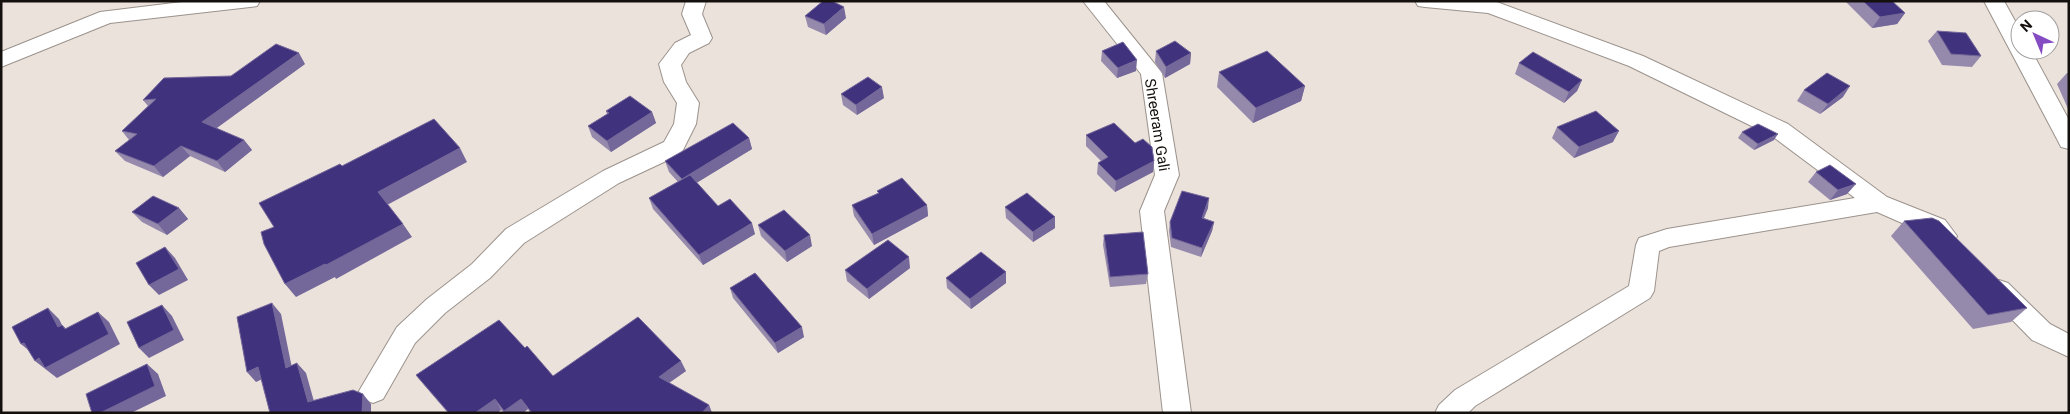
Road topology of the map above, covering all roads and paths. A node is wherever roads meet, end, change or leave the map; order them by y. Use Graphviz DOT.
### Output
graph roads {
  1 [pos="250,1"];
  2 [pos="696,1"];
  3 [pos="1093,1"];
  4 [pos="1425,1"];
  5 [pos="1994,1"];
  6 [pos="1,60"];
  7 [pos="2069,141"];
  8 [pos="1879,203"];
  9 [pos="1957,248"];
  10 [pos="1985,276"];
  11 [pos="2069,346"];
  12 [pos="373,391"];
  13 [pos="1177,413"];
  14 [pos="1449,413"];
  1 -- 6 [label="street"];
  2 -- 12 [label="street"];
  3 -- 13 [label="street, Shreeram Gali"];
  4 -- 8 [label="street"];
  5 -- 7 [label="street"];
  8 -- 9 [label="street"];
  8 -- 14 [label="street"];
  10 -- 11 [label="street"];
}
